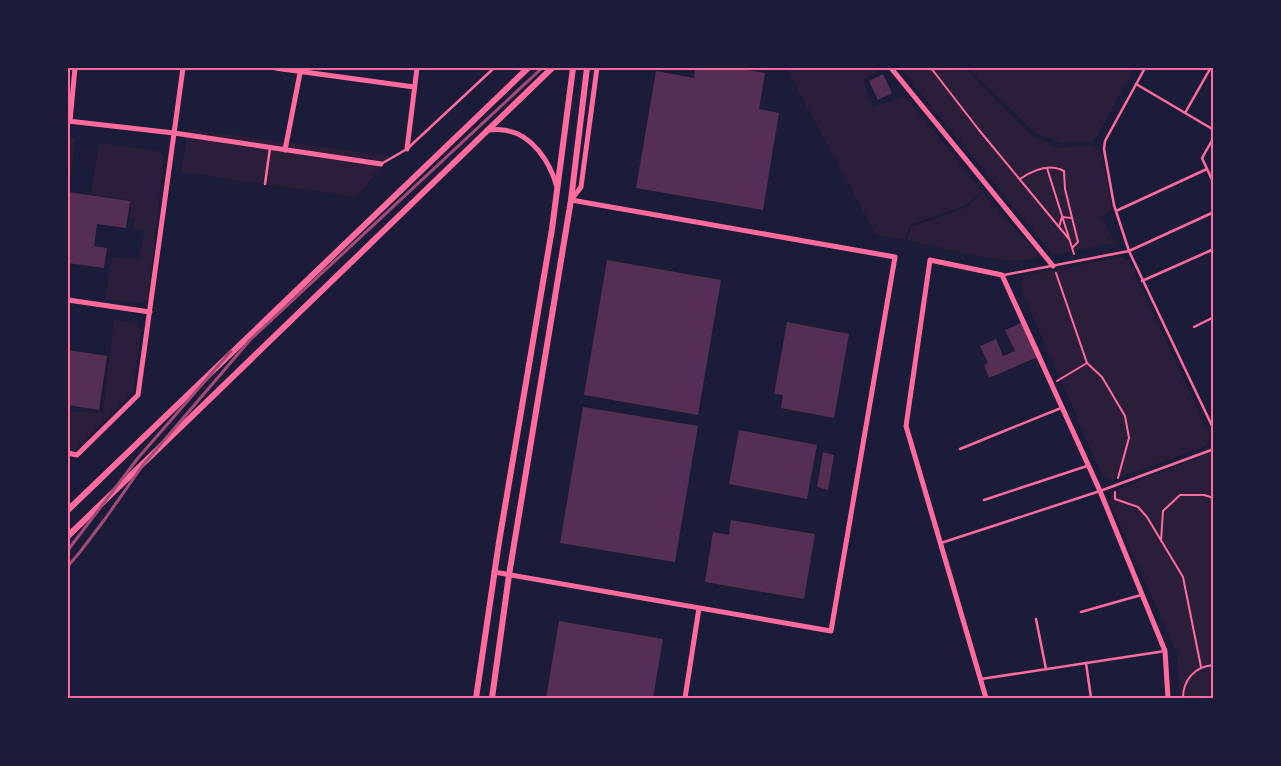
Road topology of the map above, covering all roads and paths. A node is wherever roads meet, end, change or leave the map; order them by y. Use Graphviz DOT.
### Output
graph roads {
  1 [pos="75,68"];
  2 [pos="184,68"];
  3 [pos="274,68"];
  4 [pos="417,68"];
  5 [pos="494,68"];
  6 [pos="528,68"];
  7 [pos="552,68"];
  8 [pos="573,68"];
  9 [pos="586,68"];
  10 [pos="597,68"];
  11 [pos="891,68"];
  12 [pos="931,68"];
  13 [pos="1144,68"];
  14 [pos="300,69"];
  15 [pos="1210,69"];
  16 [pos="1136,84"];
  17 [pos="414,87"];
  18 [pos="1185,113"];
  19 [pos="69,121"];
  20 [pos="487,130"];
  21 [pos="1214,130"];
  22 [pos="174,133"];
  23 [pos="1214,137"];
  24 [pos="270,148"];
  25 [pos="407,148"];
  26 [pos="285,150"];
  27 [pos="381,164"];
  28 [pos="1047,167"];
  29 [pos="1207,169"];
  30 [pos="1020,179"];
  31 [pos="265,184"];
  32 [pos="1214,184"];
  33 [pos="557,189"];
  34 [pos="571,200"];
  35 [pos="1116,211"];
  36 [pos="1214,212"];
  37 [pos="1062,217"];
  38 [pos="1072,218"];
  39 [pos="1058,226"];
  40 [pos="1069,239"];
  41 [pos="1072,248"];
  42 [pos="1214,249"];
  43 [pos="1129,251"];
  44 [pos="1076,261"];
  45 [pos="1053,266"];
  46 [pos="1002,276"];
  47 [pos="1142,281"];
  48 [pos="68,300"];
  49 [pos="150,312"];
  50 [pos="1214,317"];
  51 [pos="1194,327"];
  52 [pos="1087,363"];
  53 [pos="1052,384"];
  54 [pos="1062,408"];
  55 [pos="1214,430"];
  56 [pos="960,449"];
  57 [pos="1214,449"];
  58 [pos="68,454"];
  59 [pos="1088,465"];
  60 [pos="1115,486"];
  61 [pos="1100,491"];
  62 [pos="1214,498"];
  63 [pos="984,500"];
  64 [pos="68,510"];
  65 [pos="68,536"];
  66 [pos="1161,541"];
  67 [pos="941,543"];
  68 [pos="494,572"];
  69 [pos="509,574"];
  70 [pos="1143,595"];
  71 [pos="699,608"];
  72 [pos="1081,612"];
  73 [pos="1036,619"];
  74 [pos="1165,651"];
  75 [pos="1086,663"];
  76 [pos="1214,664"];
  77 [pos="1201,667"];
  78 [pos="1046,669"];
  79 [pos="981,679"];
  80 [pos="476,698"];
  81 [pos="492,698"];
  82 [pos="685,698"];
  83 [pos="986,698"];
  84 [pos="1091,698"];
  85 [pos="1168,698"];
  86 [pos="1183,698"];
  1 -- 19 [label="street"];
  2 -- 22 [label="street"];
  3 -- 14 [label="street"];
  4 -- 17 [label="street"];
  5 -- 25 [label="lane"];
  6 -- 64 [label="street"];
  7 -- 20 [label="street"];
  8 -- 33 [label="street"];
  9 -- 34 [label="street"];
  10 -- 34 [label="street"];
  11 -- 45 [label="street"];
  12 -- 30 [label="path"];
  13 -- 16 [label="lane"];
  14 -- 17 [label="street"];
  14 -- 26 [label="street"];
  15 -- 18 [label="lane"];
  16 -- 18 [label="lane"];
  16 -- 35 [label="lane"];
  17 -- 25 [label="street"];
  18 -- 21 [label="lane"];
  19 -- 22 [label="street"];
  20 -- 33 [label="street"];
  20 -- 65 [label="street"];
  22 -- 24 [label="street"];
  22 -- 49 [label="street"];
  23 -- 29 [label="lane"];
  24 -- 26 [label="street"];
  24 -- 31 [label="lane"];
  25 -- 27 [label="lane"];
  26 -- 27 [label="street"];
  28 -- 30 [label="path"];
  28 -- 37 [label="path"];
  28 -- 38 [label="path"];
  29 -- 32 [label="lane"];
  29 -- 35 [label="lane"];
  30 -- 39 [label="path"];
  33 -- 68 [label="street"];
  34 -- 69 [label="street"];
  34 -- 71 [label="street"];
  35 -- 43 [label="lane"];
  36 -- 43 [label="lane"];
  37 -- 38 [label="path"];
  37 -- 39 [label="path"];
  37 -- 40 [label="path"];
  38 -- 41 [label="path"];
  39 -- 40 [label="path"];
  40 -- 41 [label="path"];
  41 -- 44 [label="path"];
  42 -- 47 [label="lane"];
  43 -- 44 [label="lane"];
  43 -- 47 [label="lane"];
  44 -- 45 [label="lane"];
  45 -- 46 [label="lane"];
  45 -- 52 [label="path"];
  46 -- 53 [label="street"];
  46 -- 67 [label="street"];
  47 -- 55 [label="lane"];
  48 -- 49 [label="street"];
  49 -- 58 [label="street"];
  50 -- 51 [label="lane"];
  52 -- 53 [label="path"];
  52 -- 60 [label="path"];
  53 -- 54 [label="street"];
  54 -- 56 [label="lane"];
  54 -- 59 [label="street"];
  57 -- 60 [label="lane"];
  59 -- 61 [label="street"];
  59 -- 63 [label="lane"];
  60 -- 61 [label="lane"];
  60 -- 66 [label="path"];
  61 -- 67 [label="lane"];
  61 -- 70 [label="street"];
  62 -- 66 [label="path"];
  66 -- 77 [label="path"];
  67 -- 79 [label="street"];
  68 -- 69 [label="street"];
  68 -- 80 [label="street"];
  69 -- 71 [label="street"];
  69 -- 81 [label="street"];
  70 -- 72 [label="lane"];
  70 -- 74 [label="street"];
  71 -- 82 [label="street"];
  73 -- 78 [label="lane"];
  74 -- 75 [label="lane"];
  74 -- 85 [label="street"];
  75 -- 78 [label="lane"];
  75 -- 84 [label="lane"];
  76 -- 77 [label="path"];
  77 -- 86 [label="path"];
  78 -- 79 [label="lane"];
  79 -- 83 [label="street"];
}
